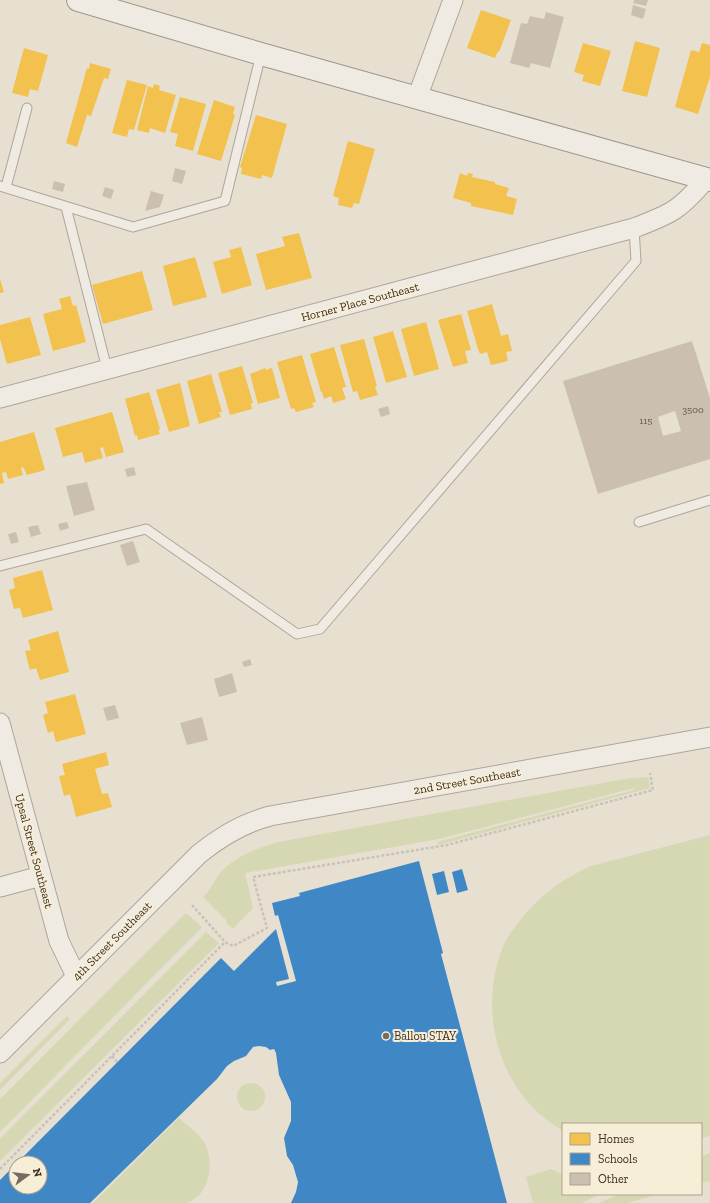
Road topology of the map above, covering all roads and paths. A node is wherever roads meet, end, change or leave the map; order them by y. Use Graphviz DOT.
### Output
graph roads {
  1 [pos="78,0"];
  2 [pos="453,0"];
  3 [pos="261,54"];
  4 [pos="417,98"];
  5 [pos="27,108"];
  6 [pos="708,179"];
  7 [pos="3,186"];
  8 [pos="66,207"];
  9 [pos="634,228"];
  10 [pos="108,369"];
  11 [pos="0,398"];
  12 [pos="710,500"];
  13 [pos="639,522"];
  14 [pos="0,566"];
  15 [pos="0,723"];
  16 [pos="710,736"];
  17 [pos="650,773"];
  18 [pos="227,834"];
  19 [pos="41,876"];
  20 [pos="0,887"];
  21 [pos="192,905"];
  22 [pos="225,942"];
  23 [pos="76,976"];
  24 [pos="0,1053"];
  25 [pos="112,1056"];
  26 [pos="117,1062"];
  27 [pos="0,1169"];
  1 -- 3 [label="main road"];
  2 -- 4 [label="street"];
  3 -- 4 [label="main road"];
  3 -- 8 [label="lane"];
  4 -- 6 [label="main road"];
  5 -- 7 [label="lane"];
  6 -- 9 [label="street, Horner Place Southeast"];
  7 -- 8 [label="lane"];
  8 -- 10 [label="lane"];
  9 -- 10 [label="street, Horner Place Southeast"];
  9 -- 14 [label="lane"];
  10 -- 11 [label="street, Horner Place Southeast"];
  12 -- 13 [label="lane"];
  15 -- 19 [label="street, Upsal Street Southeast"];
  16 -- 18 [label="street, 2nd Street Southeast"];
  17 -- 22 [label="path"];
  18 -- 23 [label="street, 4th Street Southeast"];
  19 -- 20 [label="street"];
  19 -- 23 [label="street, Upsal Street Southeast"];
  21 -- 22 [label="path"];
  22 -- 25 [label="path"];
  23 -- 24 [label="street, 4th Street Southeast"];
  25 -- 26 [label="path"];
  25 -- 27 [label="path"];
}
